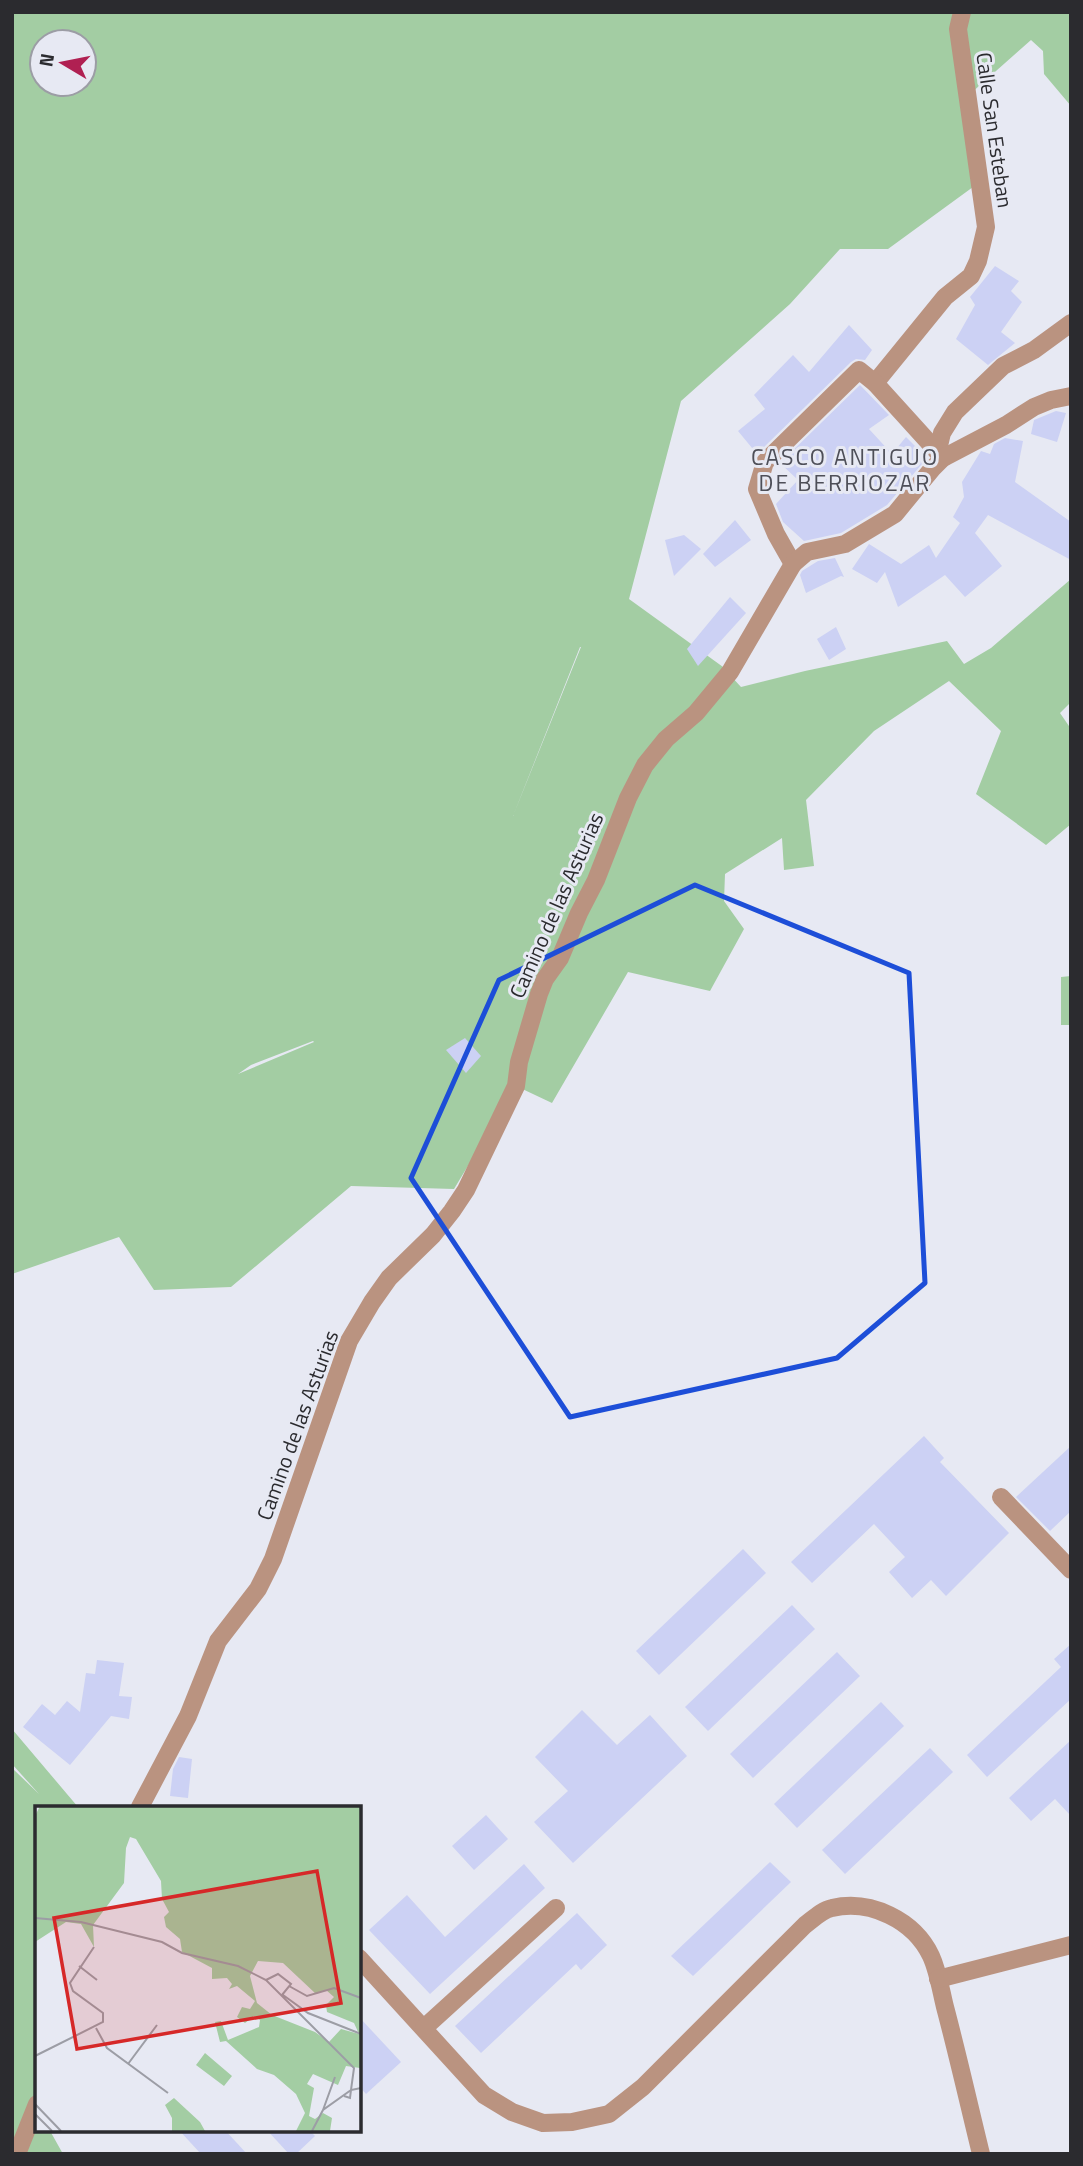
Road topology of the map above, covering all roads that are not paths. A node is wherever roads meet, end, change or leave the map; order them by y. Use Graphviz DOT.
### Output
graph roads {
  1 [pos="962,12"];
  2 [pos="1071,323"];
  3 [pos="875,383"];
  4 [pos="1071,396"];
  5 [pos="941,454"];
  6 [pos="793,564"];
  7 [pos="1000,1497"];
  8 [pos="1071,1570"];
  9 [pos="140,1806"];
  10 [pos="556,1908"];
  11 [pos="1071,1945"];
  12 [pos="360,1959"];
  13 [pos="938,1979"];
  14 [pos="424,2028"];
  15 [pos="35,2109"];
  16 [pos="17,2154"];
  17 [pos="981,2154"];
  1 -- 3 [label="street, Calle San Esteban"];
  2 -- 5 [label="street"];
  3 -- 5 [label="street"];
  3 -- 6 [label="street"];
  4 -- 5 [label="street"];
  5 -- 6 [label="street"];
  6 -- 9 [label="street, Camino de las Asturias"];
  7 -- 8 [label="street"];
  10 -- 14 [label="street"];
  11 -- 13 [label="street"];
  12 -- 14 [label="street"];
  13 -- 14 [label="street"];
  13 -- 17 [label="street"];
  15 -- 16 [label="street"];
}
